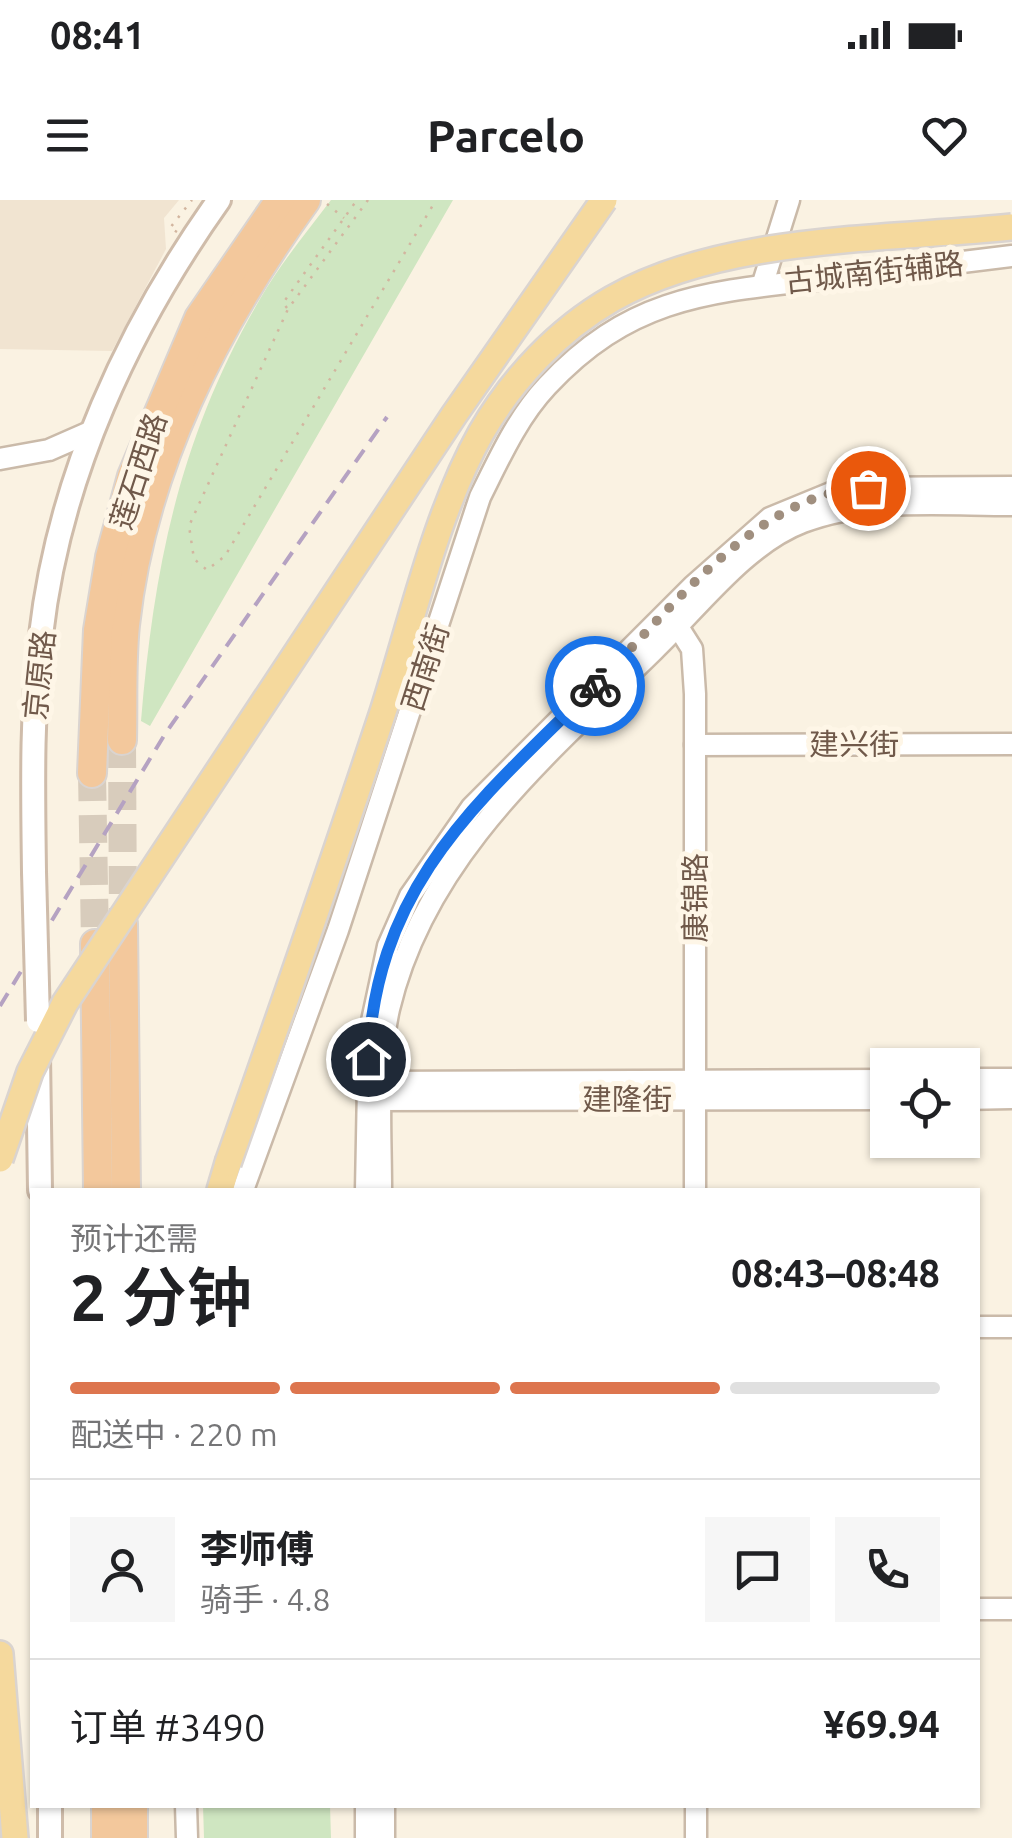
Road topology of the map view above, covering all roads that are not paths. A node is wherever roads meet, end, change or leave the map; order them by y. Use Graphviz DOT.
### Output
graph roads {
  1 [pos="219,200"];
  2 [pos="280,200"];
  3 [pos="306,200"];
  4 [pos="604,200"];
  5 [pos="789,200"];
  6 [pos="1012,227"];
  7 [pos="1012,256"];
  8 [pos="763,283"];
  9 [pos="90,432"];
  10 [pos="0,459"];
  11 [pos="1012,488"];
  12 [pos="1012,506"];
  13 [pos="674,620"];
  14 [pos="122,740"];
  15 [pos="1012,744"];
  16 [pos="695,745"];
  17 [pos="92,774"];
  18 [pos="123,924"];
  19 [pos="95,942"];
  20 [pos="980,1079"];
  21 [pos="1012,1079"];
  22 [pos="870,1081"];
  23 [pos="695,1090"];
  24 [pos="374,1091"];
  25 [pos="870,1098"];
  26 [pos="980,1098"];
  27 [pos="1012,1098"];
  28 [pos="0,1159"];
  29 [pos="40,1188"];
  30 [pos="98,1188"];
  31 [pos="126,1188"];
  32 [pos="221,1188"];
  33 [pos="244,1188"];
  34 [pos="366,1188"];
  35 [pos="382,1188"];
  36 [pos="695,1188"];
  37 [pos="980,1327"];
  38 [pos="1012,1327"];
  39 [pos="980,1609"];
  40 [pos="1012,1609"];
  41 [pos="0,1654"];
  42 [pos="50,1808"];
  43 [pos="106,1808"];
  44 [pos="132,1808"];
  45 [pos="186,1808"];
  46 [pos="366,1808"];
  47 [pos="384,1808"];
  48 [pos="696,1808"];
  49 [pos="15,1838"];
  50 [pos="50,1838"];
  51 [pos="106,1838"];
  52 [pos="133,1838"];
  53 [pos="188,1838"];
  54 [pos="366,1838"];
  55 [pos="384,1838"];
  56 [pos="696,1838"];
  1 -- 9 [label="main road, 京原路"];
  2 -- 17 [label="highway, 莲石西路"];
  3 -- 14 [label="highway, 莲石西路"];
  4 -- 28 [label="main road, bridge"];
  5 -- 8 [label="street, 古城南街辅路"];
  6 -- 32 [label="main road, bridge"];
  7 -- 8 [label="street, 古城南街辅路"];
  8 -- 33 [label="street, 西南街"];
  9 -- 10 [label="street"];
  9 -- 29 [label="main road, 京原路, bridge"];
  11 -- 13 [label="street"];
  12 -- 13 [label="street"];
  13 -- 16 [label="street, 康锦路"];
  13 -- 24 [label="street"];
  15 -- 16 [label="street, 建兴街"];
  16 -- 23 [label="street, 康锦路"];
  18 -- 31 [label="highway"];
  19 -- 30 [label="highway"];
  20 -- 21 [label="street"];
  22 -- 23 [label="street, 建隆街"];
  23 -- 24 [label="street, 建隆街"];
  23 -- 25 [label="street, 建隆街"];
  23 -- 36 [label="street, 康锦路"];
  24 -- 34 [label="street"];
  24 -- 35 [label="street"];
  26 -- 27 [label="street"];
  37 -- 38 [label="street"];
  39 -- 40 [label="street"];
  41 -- 49 [label="main road"];
  42 -- 50 [label="main road"];
  43 -- 51 [label="highway"];
  44 -- 52 [label="highway"];
  45 -- 53 [label="street"];
  46 -- 54 [label="street"];
  47 -- 55 [label="street"];
  48 -- 56 [label="street"];
}
